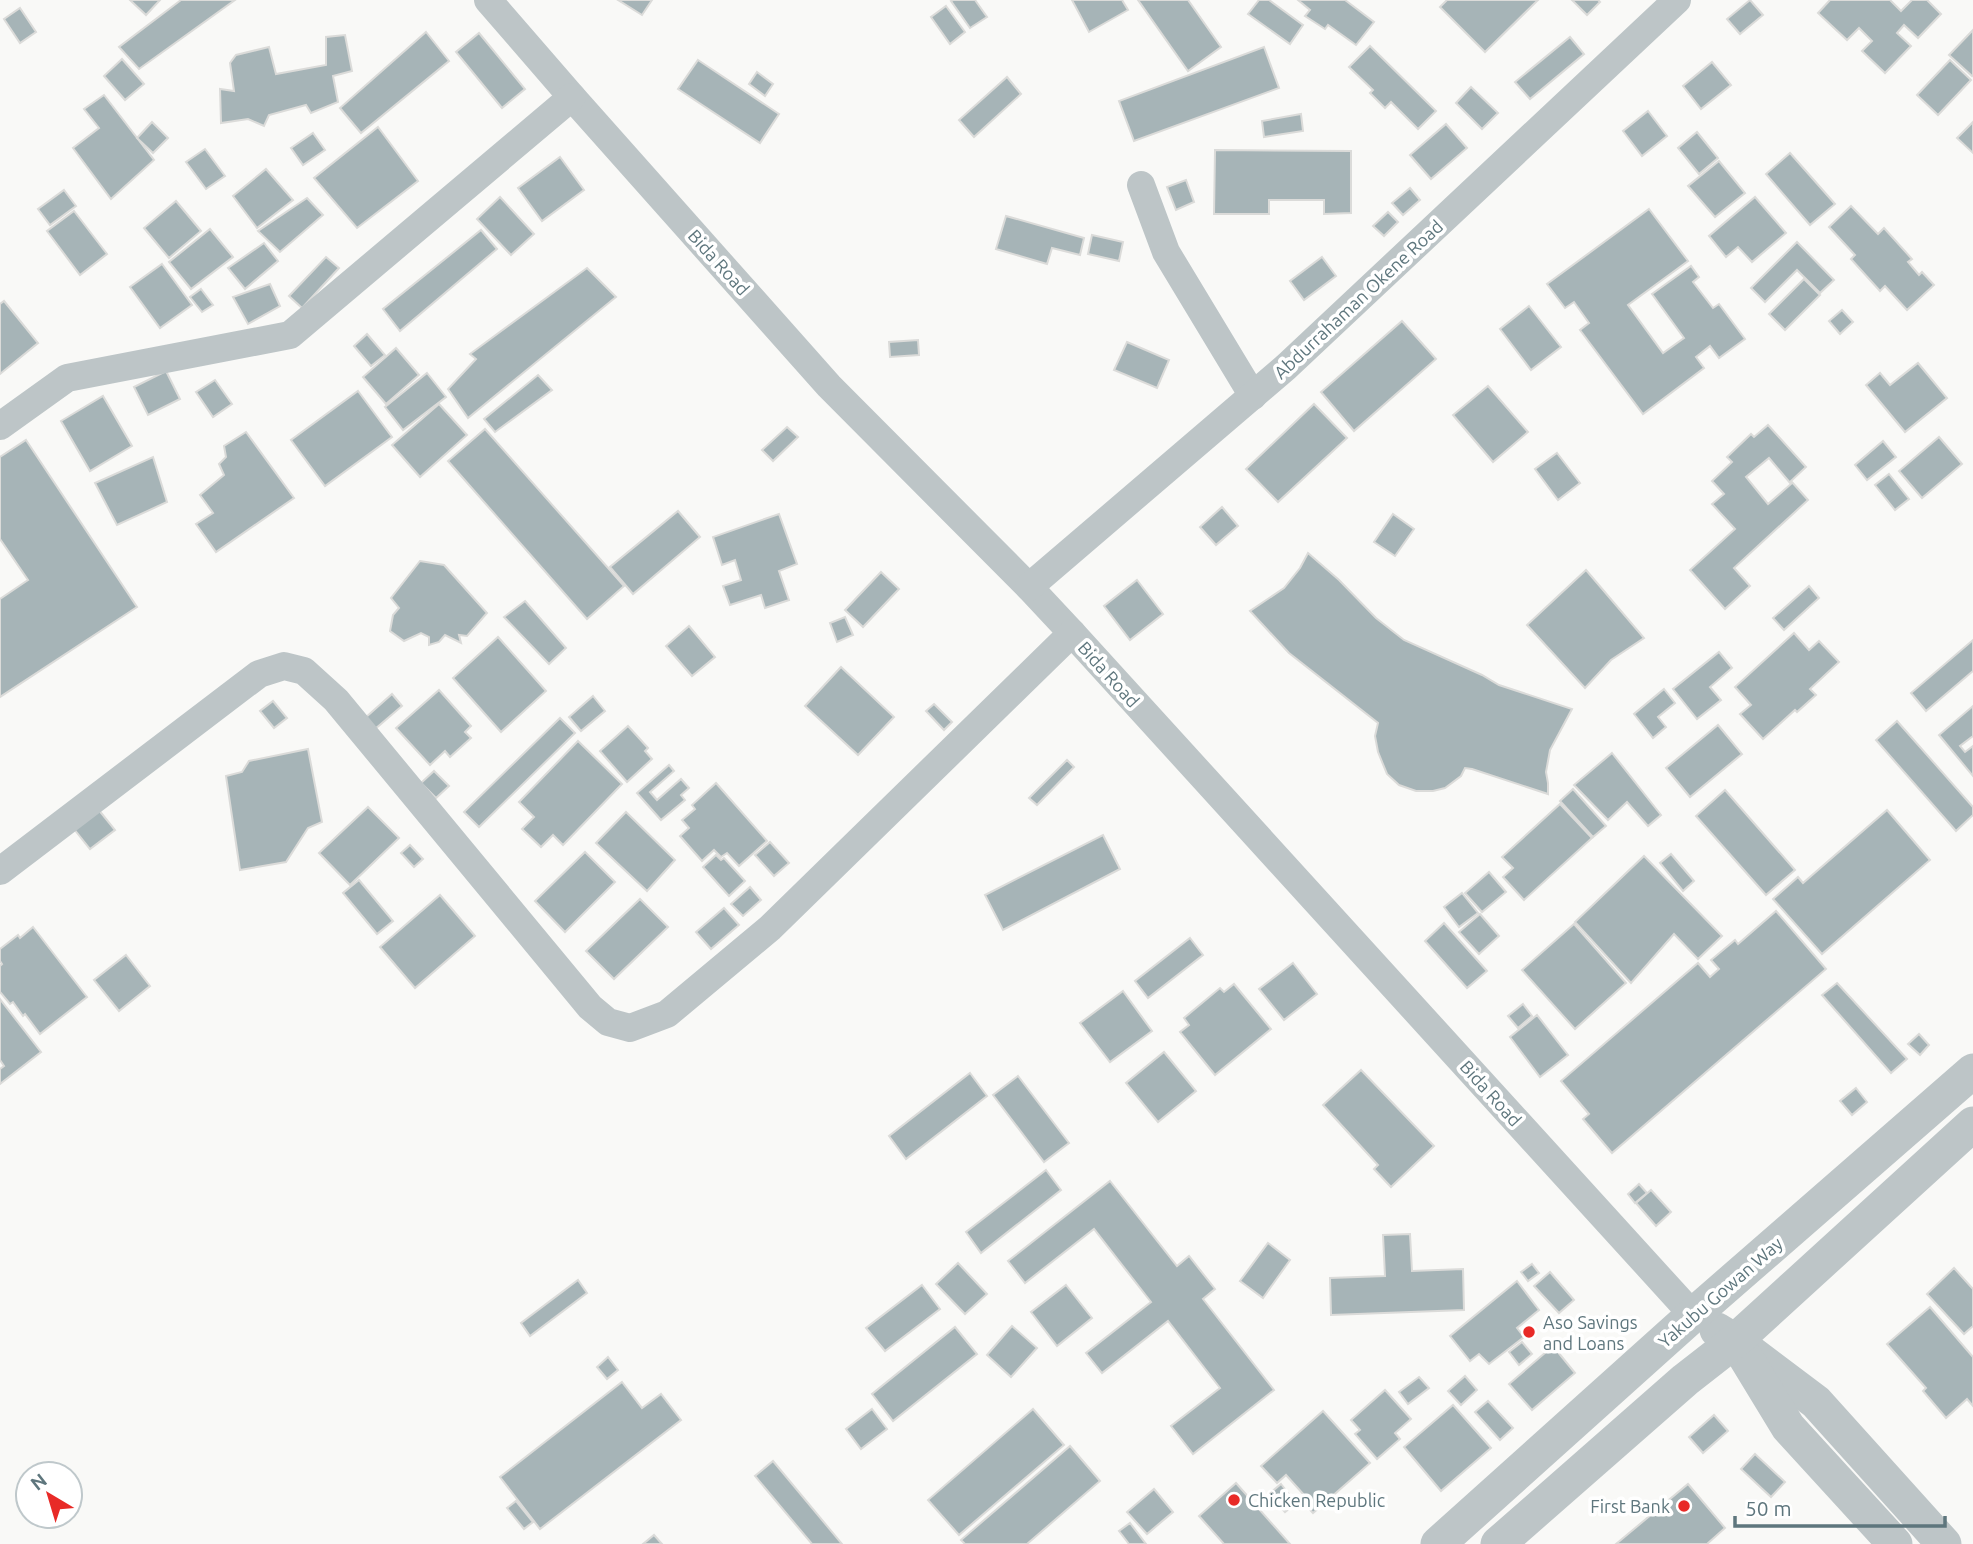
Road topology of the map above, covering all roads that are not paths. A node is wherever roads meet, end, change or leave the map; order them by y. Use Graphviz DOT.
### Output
graph roads {
  1 [pos="488,0"];
  2 [pos="1677,0"];
  3 [pos="572,97"];
  4 [pos="1141,185"];
  5 [pos="1253,396"];
  6 [pos="0,426"];
  7 [pos="1029,587"];
  8 [pos="1072,633"];
  9 [pos="0,871"];
  10 [pos="1973,1071"];
  11 [pos="1973,1124"];
  12 [pos="1693,1315"];
  13 [pos="1735,1340"];
  14 [pos="1438,1544"];
  15 [pos="1498,1544"];
  16 [pos="1895,1544"];
  17 [pos="1944,1544"];
  1 -- 3 [label="street, Bida Road"];
  2 -- 5 [label="street, Abdurrahaman Okene Road"];
  3 -- 6 [label="street"];
  3 -- 7 [label="street, Bida Road"];
  4 -- 5 [label="street"];
  5 -- 7 [label="street, Abdurrahaman Okene Road"];
  7 -- 8 [label="street, Bida Road"];
  8 -- 9 [label="street"];
  8 -- 12 [label="street, Bida Road"];
  10 -- 12 [label="street, Yakubu Gowan Way"];
  11 -- 13 [label="street"];
  12 -- 13 [label="street, Bida Road"];
  12 -- 14 [label="street, Yakubu Gowan Way"];
  13 -- 15 [label="street"];
  13 -- 16 [label="street, Bida Road"];
  13 -- 17 [label="street, Bida Road"];
}
